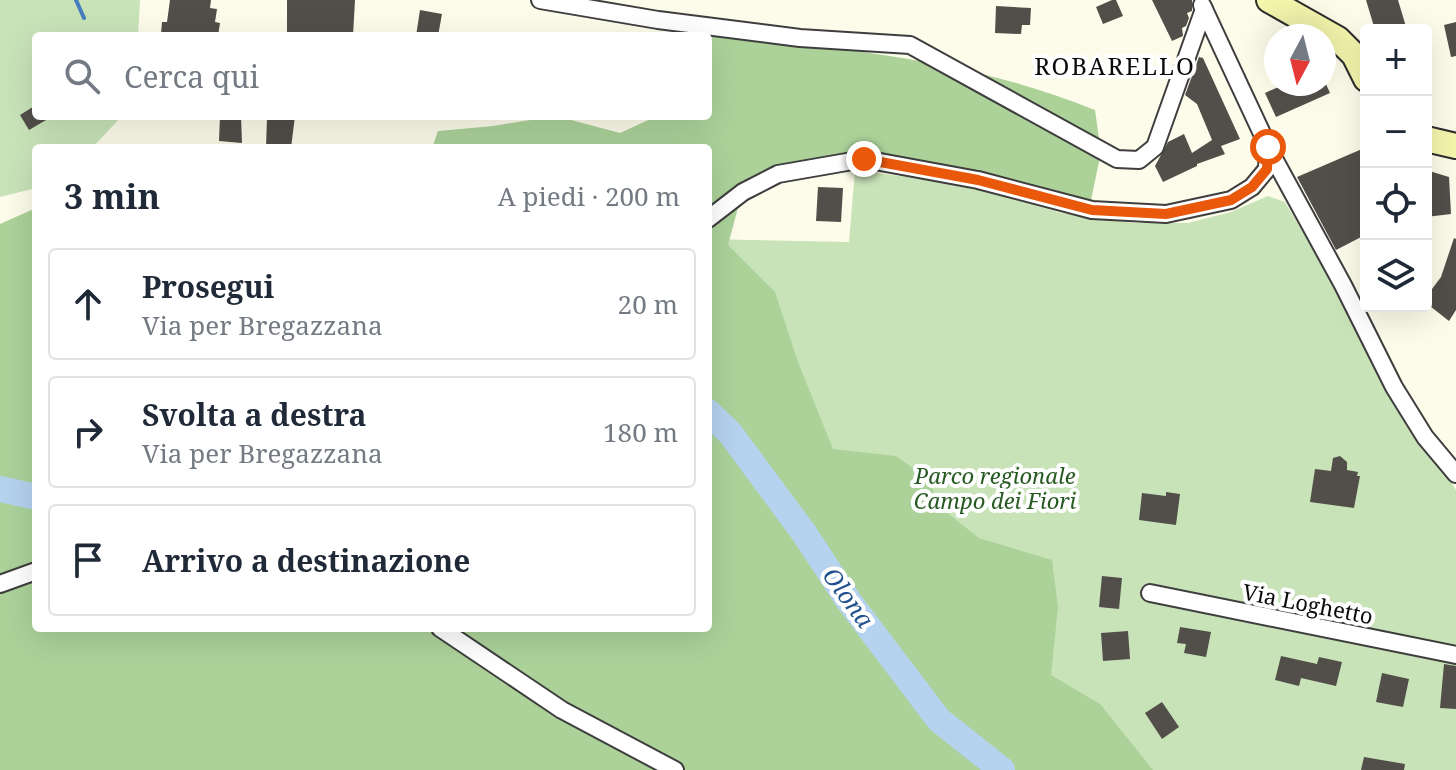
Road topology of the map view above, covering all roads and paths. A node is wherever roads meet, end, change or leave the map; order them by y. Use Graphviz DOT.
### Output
graph roads {
  1 [pos="540,0"];
  2 [pos="1269,0"];
  3 [pos="1202,5"];
  4 [pos="1360,67"];
  5 [pos="1432,140"];
  6 [pos="1456,146"];
  7 [pos="1268,147"];
  8 [pos="712,216"];
  9 [pos="1456,474"];
  10 [pos="32,572"];
  11 [pos="0,584"];
  12 [pos="1150,593"];
  13 [pos="446,632"];
  14 [pos="1456,655"];
  15 [pos="675,770"];
  1 -- 3 [label="street"];
  2 -- 4 [label="main road"];
  3 -- 7 [label="street"];
  5 -- 6 [label="main road"];
  7 -- 8 [label="street"];
  7 -- 9 [label="street"];
  10 -- 11 [label="street"];
  12 -- 14 [label="street, Via Loghetto"];
  13 -- 15 [label="street"];
}
